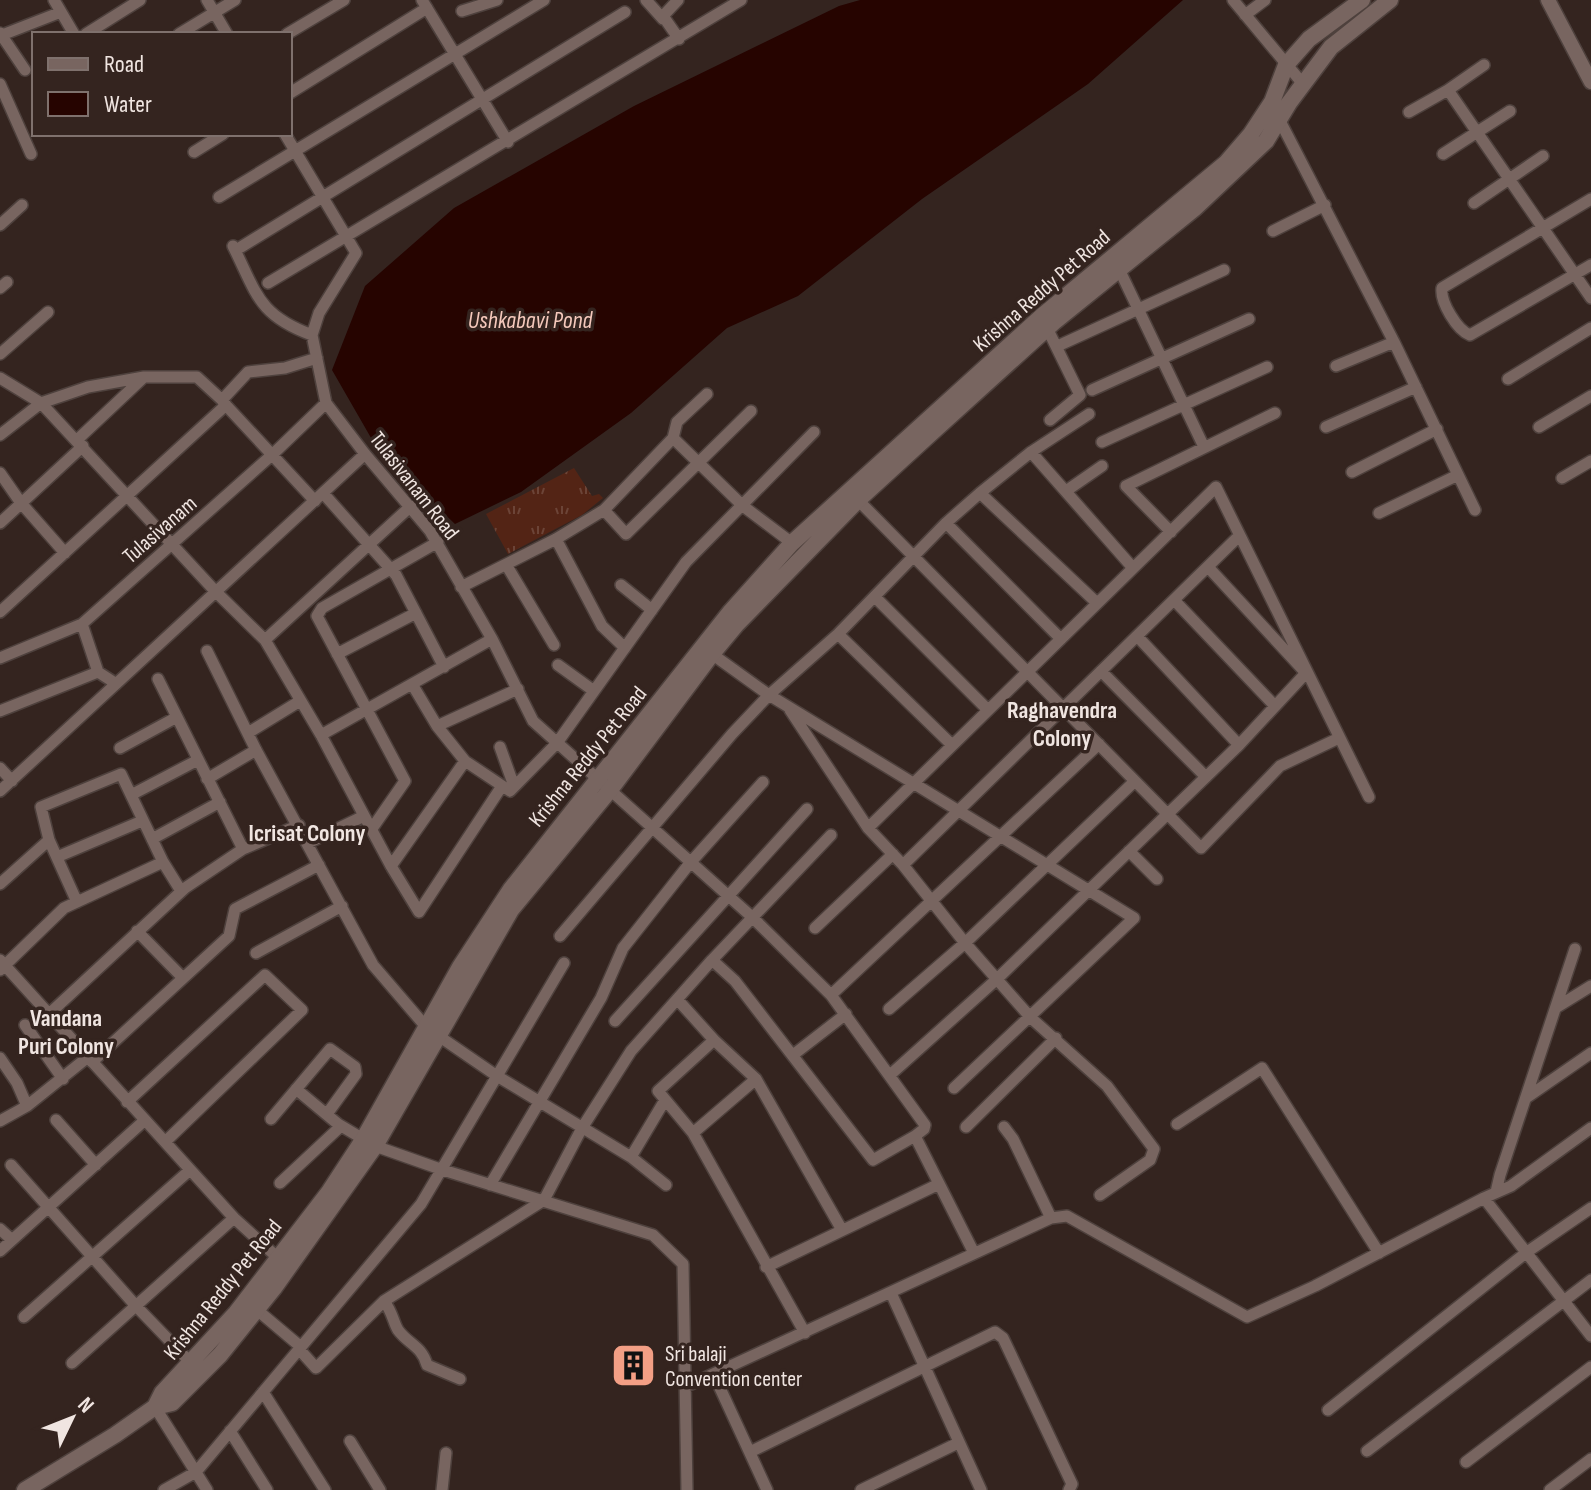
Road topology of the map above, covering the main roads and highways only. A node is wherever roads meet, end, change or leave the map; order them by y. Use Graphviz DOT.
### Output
graph roads {
  1 [pos="1362,0"];
  2 [pos="1390,0"];
  3 [pos="1322,28"];
  4 [pos="1335,44"];
  5 [pos="854,496"];
  6 [pos="604,785"];
  7 [pos="369,1143"];
  8 [pos="155,1407"];
  9 [pos="25,1490"];
  1 -- 3 [label="main road, Krishna Reddy Pet Road"];
  2 -- 4 [label="main road, Krishna Reddy Pet Road"];
  3 -- 4 [label="main road"];
  3 -- 5 [label="main road, Krishna Reddy Pet Road"];
  4 -- 5 [label="main road, Krishna Reddy Pet Road"];
  5 -- 6 [label="main road, Krishna Reddy Pet Road"];
  5 -- 6 [label="main road, Krishna Reddy Pet Road"];
  6 -- 7 [label="main road, Krishna Reddy Pet Road"];
  7 -- 8 [label="main road, Krishna Reddy Pet Road"];
  7 -- 8 [label="main road, Krishna Reddy Pet Road"];
  8 -- 9 [label="main road"];
}
